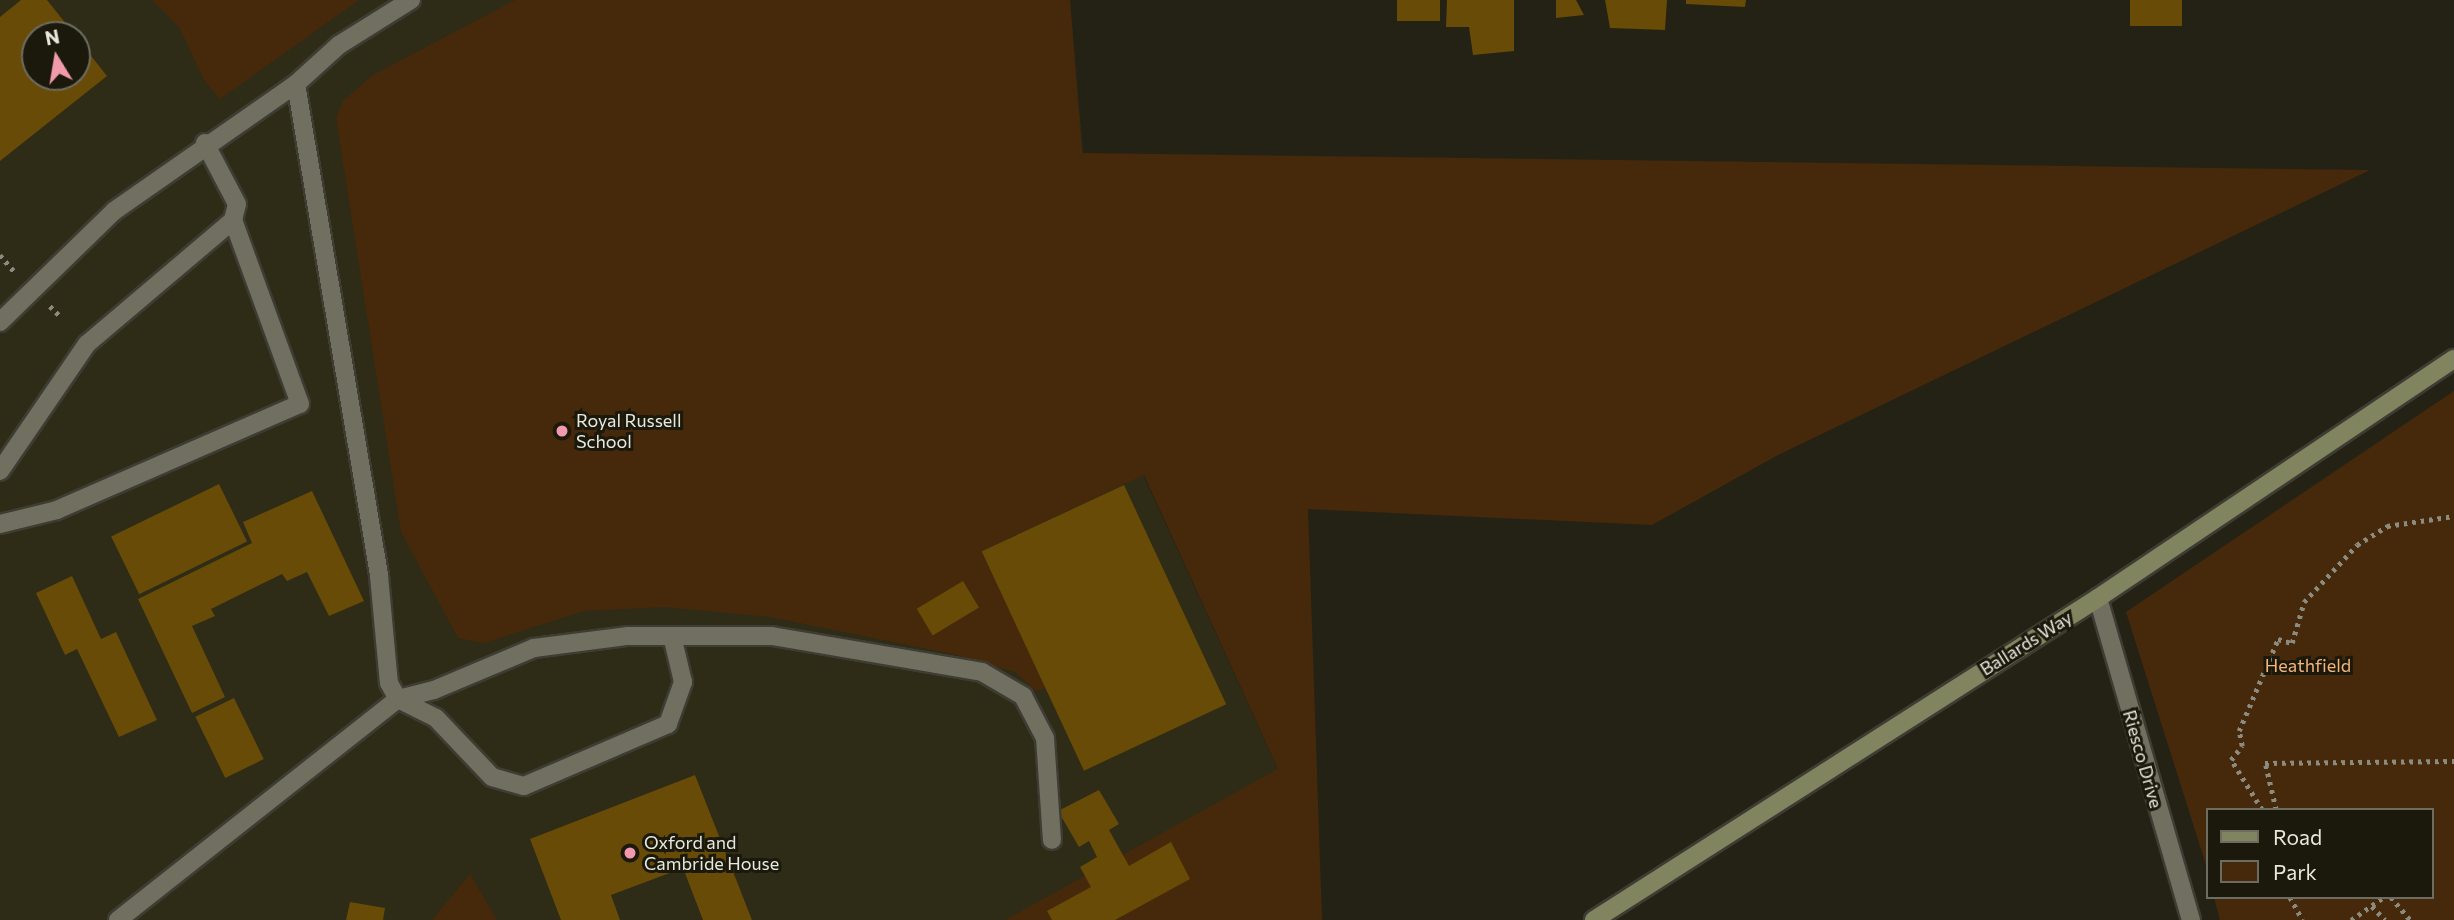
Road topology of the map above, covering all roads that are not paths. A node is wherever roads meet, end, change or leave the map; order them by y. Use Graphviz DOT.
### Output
graph roads {
  1 [pos="411,0"];
  2 [pos="296,84"];
  3 [pos="205,143"];
  4 [pos="233,220"];
  5 [pos="0,322"];
  6 [pos="2454,359"];
  7 [pos="0,471"];
  8 [pos="0,524"];
  9 [pos="2098,598"];
  10 [pos="672,636"];
  11 [pos="398,699"];
  12 [pos="1052,840"];
  13 [pos="118,920"];
  14 [pos="1594,920"];
  15 [pos="2191,920"];
  1 -- 2 [label="street"];
  2 -- 3 [label="street"];
  2 -- 11 [label="street"];
  3 -- 4 [label="street"];
  3 -- 5 [label="street"];
  4 -- 7 [label="street"];
  4 -- 8 [label="street"];
  6 -- 9 [label="street, Ballards Way"];
  9 -- 14 [label="street, Ballards Way"];
  9 -- 15 [label="street, Riesco Drive"];
  10 -- 11 [label="street"];
  10 -- 11 [label="street"];
  10 -- 12 [label="street"];
  11 -- 13 [label="street"];
}
